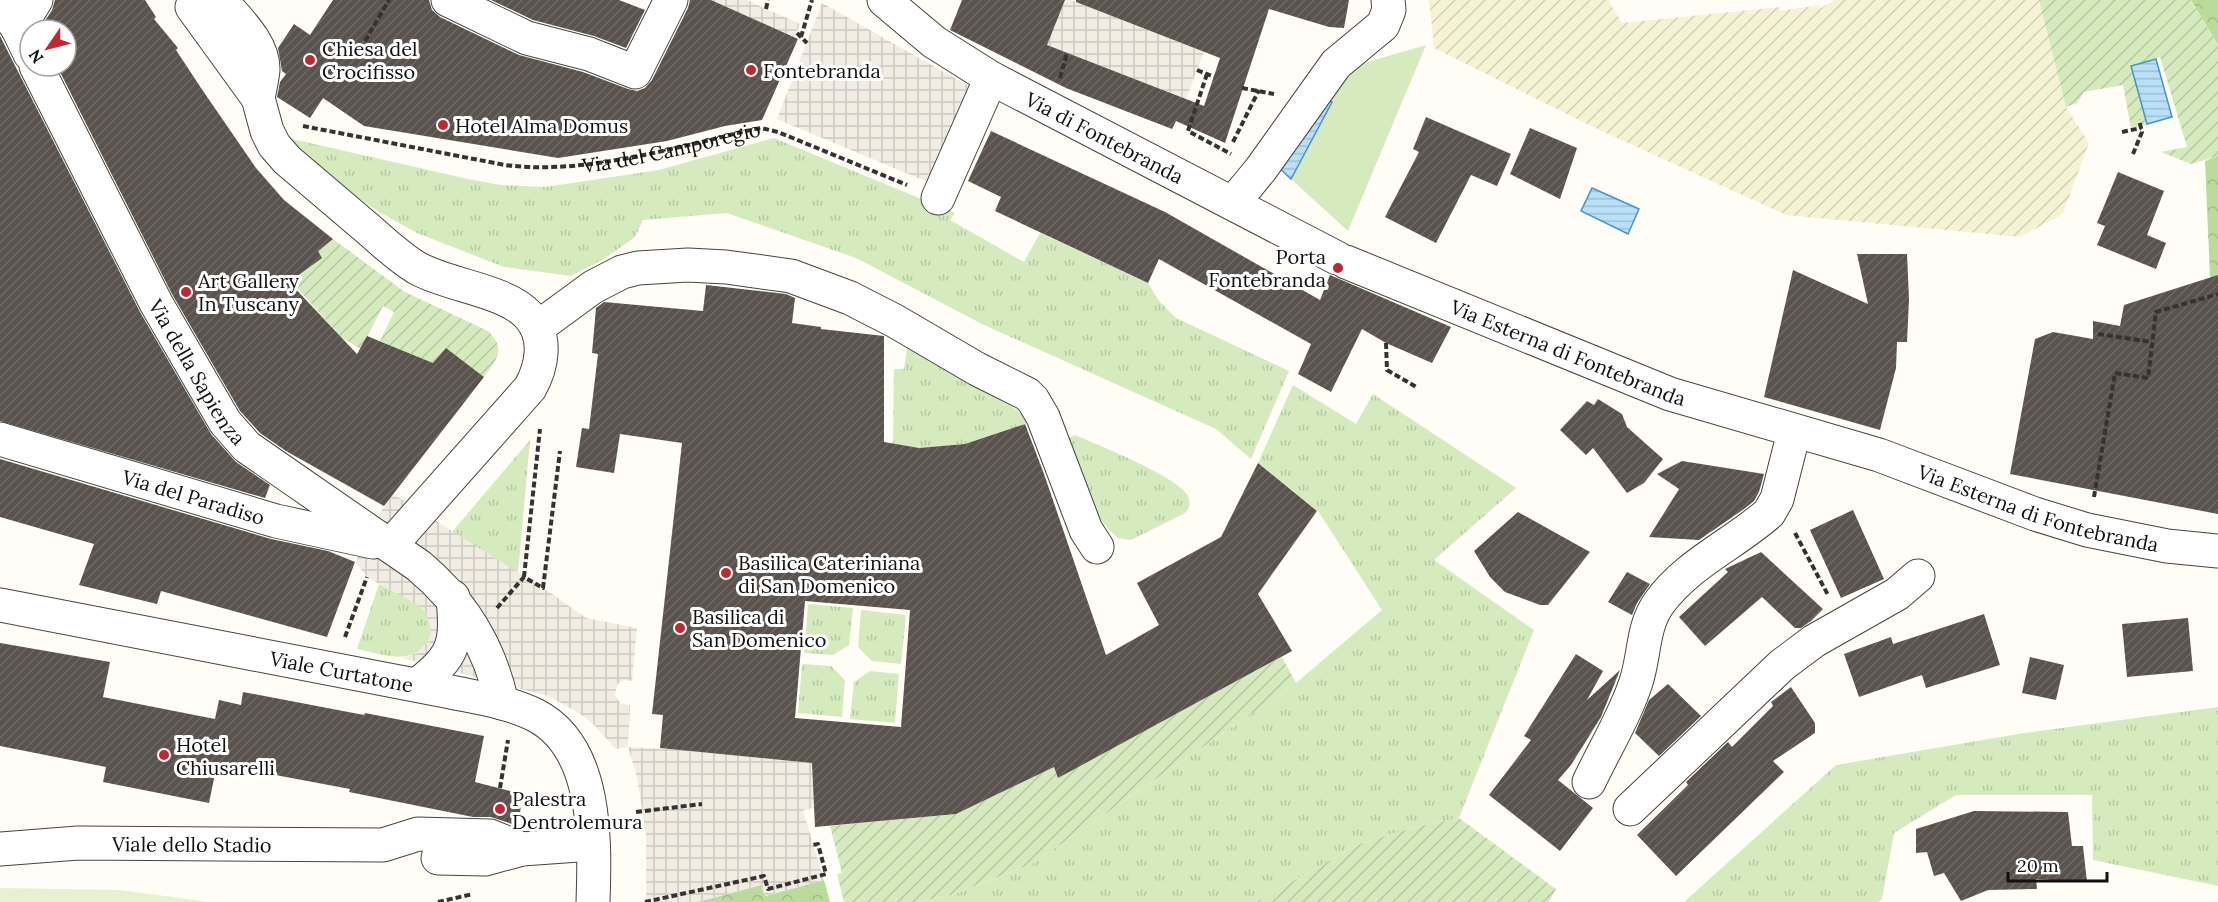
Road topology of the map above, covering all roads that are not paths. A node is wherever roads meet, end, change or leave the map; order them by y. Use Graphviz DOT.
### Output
graph roads {
  1 [pos="36,0"];
  2 [pos="447,0"];
  3 [pos="671,0"];
  4 [pos="884,0"];
  5 [pos="1388,0"];
  6 [pos="0,2"];
  7 [pos="207,3"];
  8 [pos="31,18"];
  9 [pos="18,32"];
  10 [pos="42,78"];
  11 [pos="991,78"];
  12 [pos="938,198"];
  13 [pos="1233,203"];
  14 [pos="1341,260"];
  15 [pos="537,328"];
  16 [pos="1794,432"];
  17 [pos="0,439"];
  18 [pos="390,546"];
  19 [pos="1097,547"];
  20 [pos="2218,551"];
  21 [pos="1918,576"];
  22 [pos="0,605"];
  23 [pos="465,615"];
  24 [pos="417,685"];
  25 [pos="451,692"];
  26 [pos="506,716"];
  27 [pos="1589,782"];
  28 [pos="1630,810"];
  29 [pos="593,844"];
  30 [pos="0,849"];
  31 [pos="593,902"];
  1 -- 8 [label="street"];
  2 -- 3 [label="street"];
  4 -- 11 [label="street, Via di Fontebranda"];
  5 -- 13 [label="street"];
  6 -- 9 [label="street"];
  7 -- 15 [label="street"];
  10 -- 18 [label="street, Via della Sapienza"];
  11 -- 12 [label="street"];
  11 -- 13 [label="street, Via di Fontebranda"];
  13 -- 14 [label="street, Via di Fontebranda"];
  14 -- 16 [label="street, Via Esterna di Fontebranda"];
  15 -- 18 [label="street"];
  15 -- 19 [label="street"];
  16 -- 20 [label="street, Via Esterna di Fontebranda"];
  16 -- 27 [label="street"];
  17 -- 18 [label="street, Via del Paradiso"];
  18 -- 23 [label="street, Via della Sapienza"];
  21 -- 28 [label="street"];
  22 -- 24 [label="street, Viale Curtatone"];
  23 -- 24 [label="street"];
  23 -- 25 [label="street"];
  23 -- 26 [label="street, Via della Sapienza"];
  24 -- 25 [label="street, Viale Curtatone"];
  25 -- 26 [label="street, Viale Curtatone"];
  26 -- 29 [label="street, Viale Curtatone"];
  29 -- 30 [label="street, Viale dello Stadio"];
  29 -- 31 [label="street, Viale Curtatone"];
}
